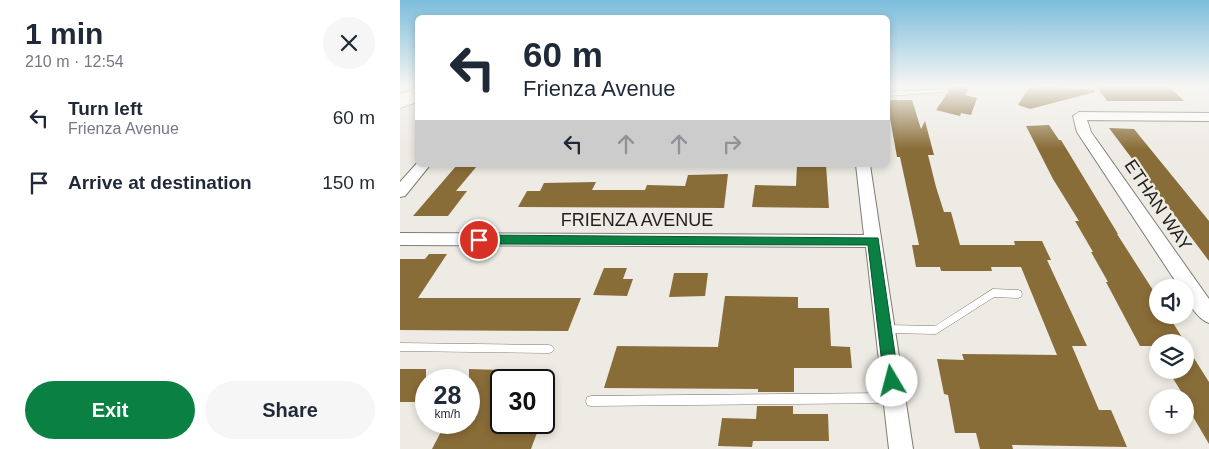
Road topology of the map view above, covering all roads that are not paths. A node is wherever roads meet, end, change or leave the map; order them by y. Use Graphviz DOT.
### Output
graph roads {
  1 [pos="1209,117"];
  2 [pos="421,167"];
  3 [pos="863,167"];
  4 [pos="400,192"];
  5 [pos="400,239"];
  6 [pos="873,241"];
  7 [pos="1018,294"];
  8 [pos="1209,315"];
  9 [pos="885,329"];
  10 [pos="400,347"];
  11 [pos="549,349"];
  12 [pos="894,398"];
  13 [pos="590,401"];
  14 [pos="901,449"];
  1 -- 8 [label="street, ETHAN WAY"];
  2 -- 4 [label="street"];
  3 -- 6 [label="street"];
  5 -- 6 [label="street, FRIENZA AVENUE"];
  6 -- 9 [label="street"];
  7 -- 9 [label="lane"];
  9 -- 12 [label="street"];
  10 -- 11 [label="lane"];
  12 -- 13 [label="lane"];
  12 -- 14 [label="street"];
}
